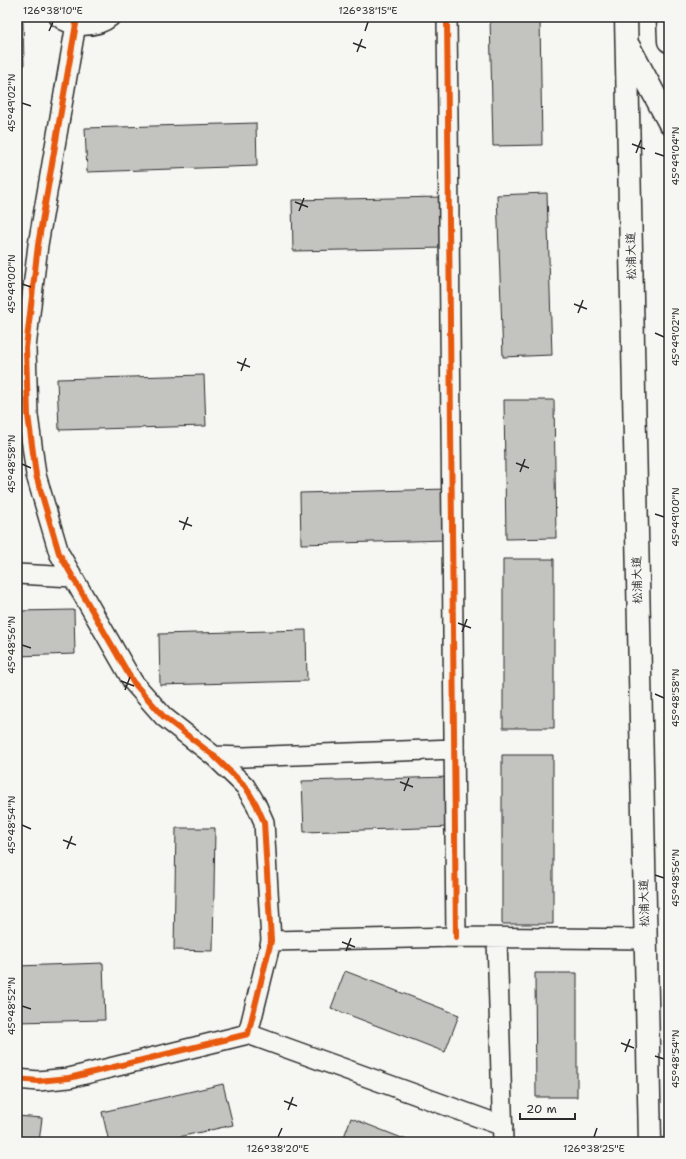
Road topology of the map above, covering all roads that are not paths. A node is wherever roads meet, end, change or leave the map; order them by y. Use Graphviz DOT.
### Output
graph roads {
  1 [pos="110,17"];
  2 [pos="447,17"];
  3 [pos="626,17"];
  4 [pos="668,17"];
  5 [pos="67,21"];
  6 [pos="669,41"];
  7 [pos="626,42"];
  8 [pos="669,122"];
  9 [pos="17,574"];
  10 [pos="73,577"];
  11 [pos="454,749"];
  12 [pos="214,756"];
  13 [pos="456,937"];
  14 [pos="497,938"];
  15 [pos="645,939"];
  16 [pos="271,941"];
  17 [pos="248,1034"];
  18 [pos="17,1079"];
  19 [pos="503,1134"];
  20 [pos="650,1142"];
  1 -- 5 [label="street"];
  2 -- 11 [label="street"];
  3 -- 7 [label="highway, 松浦大道"];
  4 -- 6 [label="highway"];
  5 -- 10 [label="street"];
  7 -- 8 [label="highway"];
  7 -- 15 [label="highway, 松浦大道"];
  9 -- 10 [label="street"];
  10 -- 12 [label="street"];
  11 -- 12 [label="street"];
  11 -- 13 [label="street"];
  12 -- 16 [label="street"];
  13 -- 14 [label="street"];
  13 -- 16 [label="street"];
  14 -- 15 [label="street"];
  14 -- 19 [label="street"];
  15 -- 20 [label="highway, 松浦大道"];
  16 -- 17 [label="street"];
  17 -- 18 [label="street"];
  17 -- 19 [label="street"];
}
